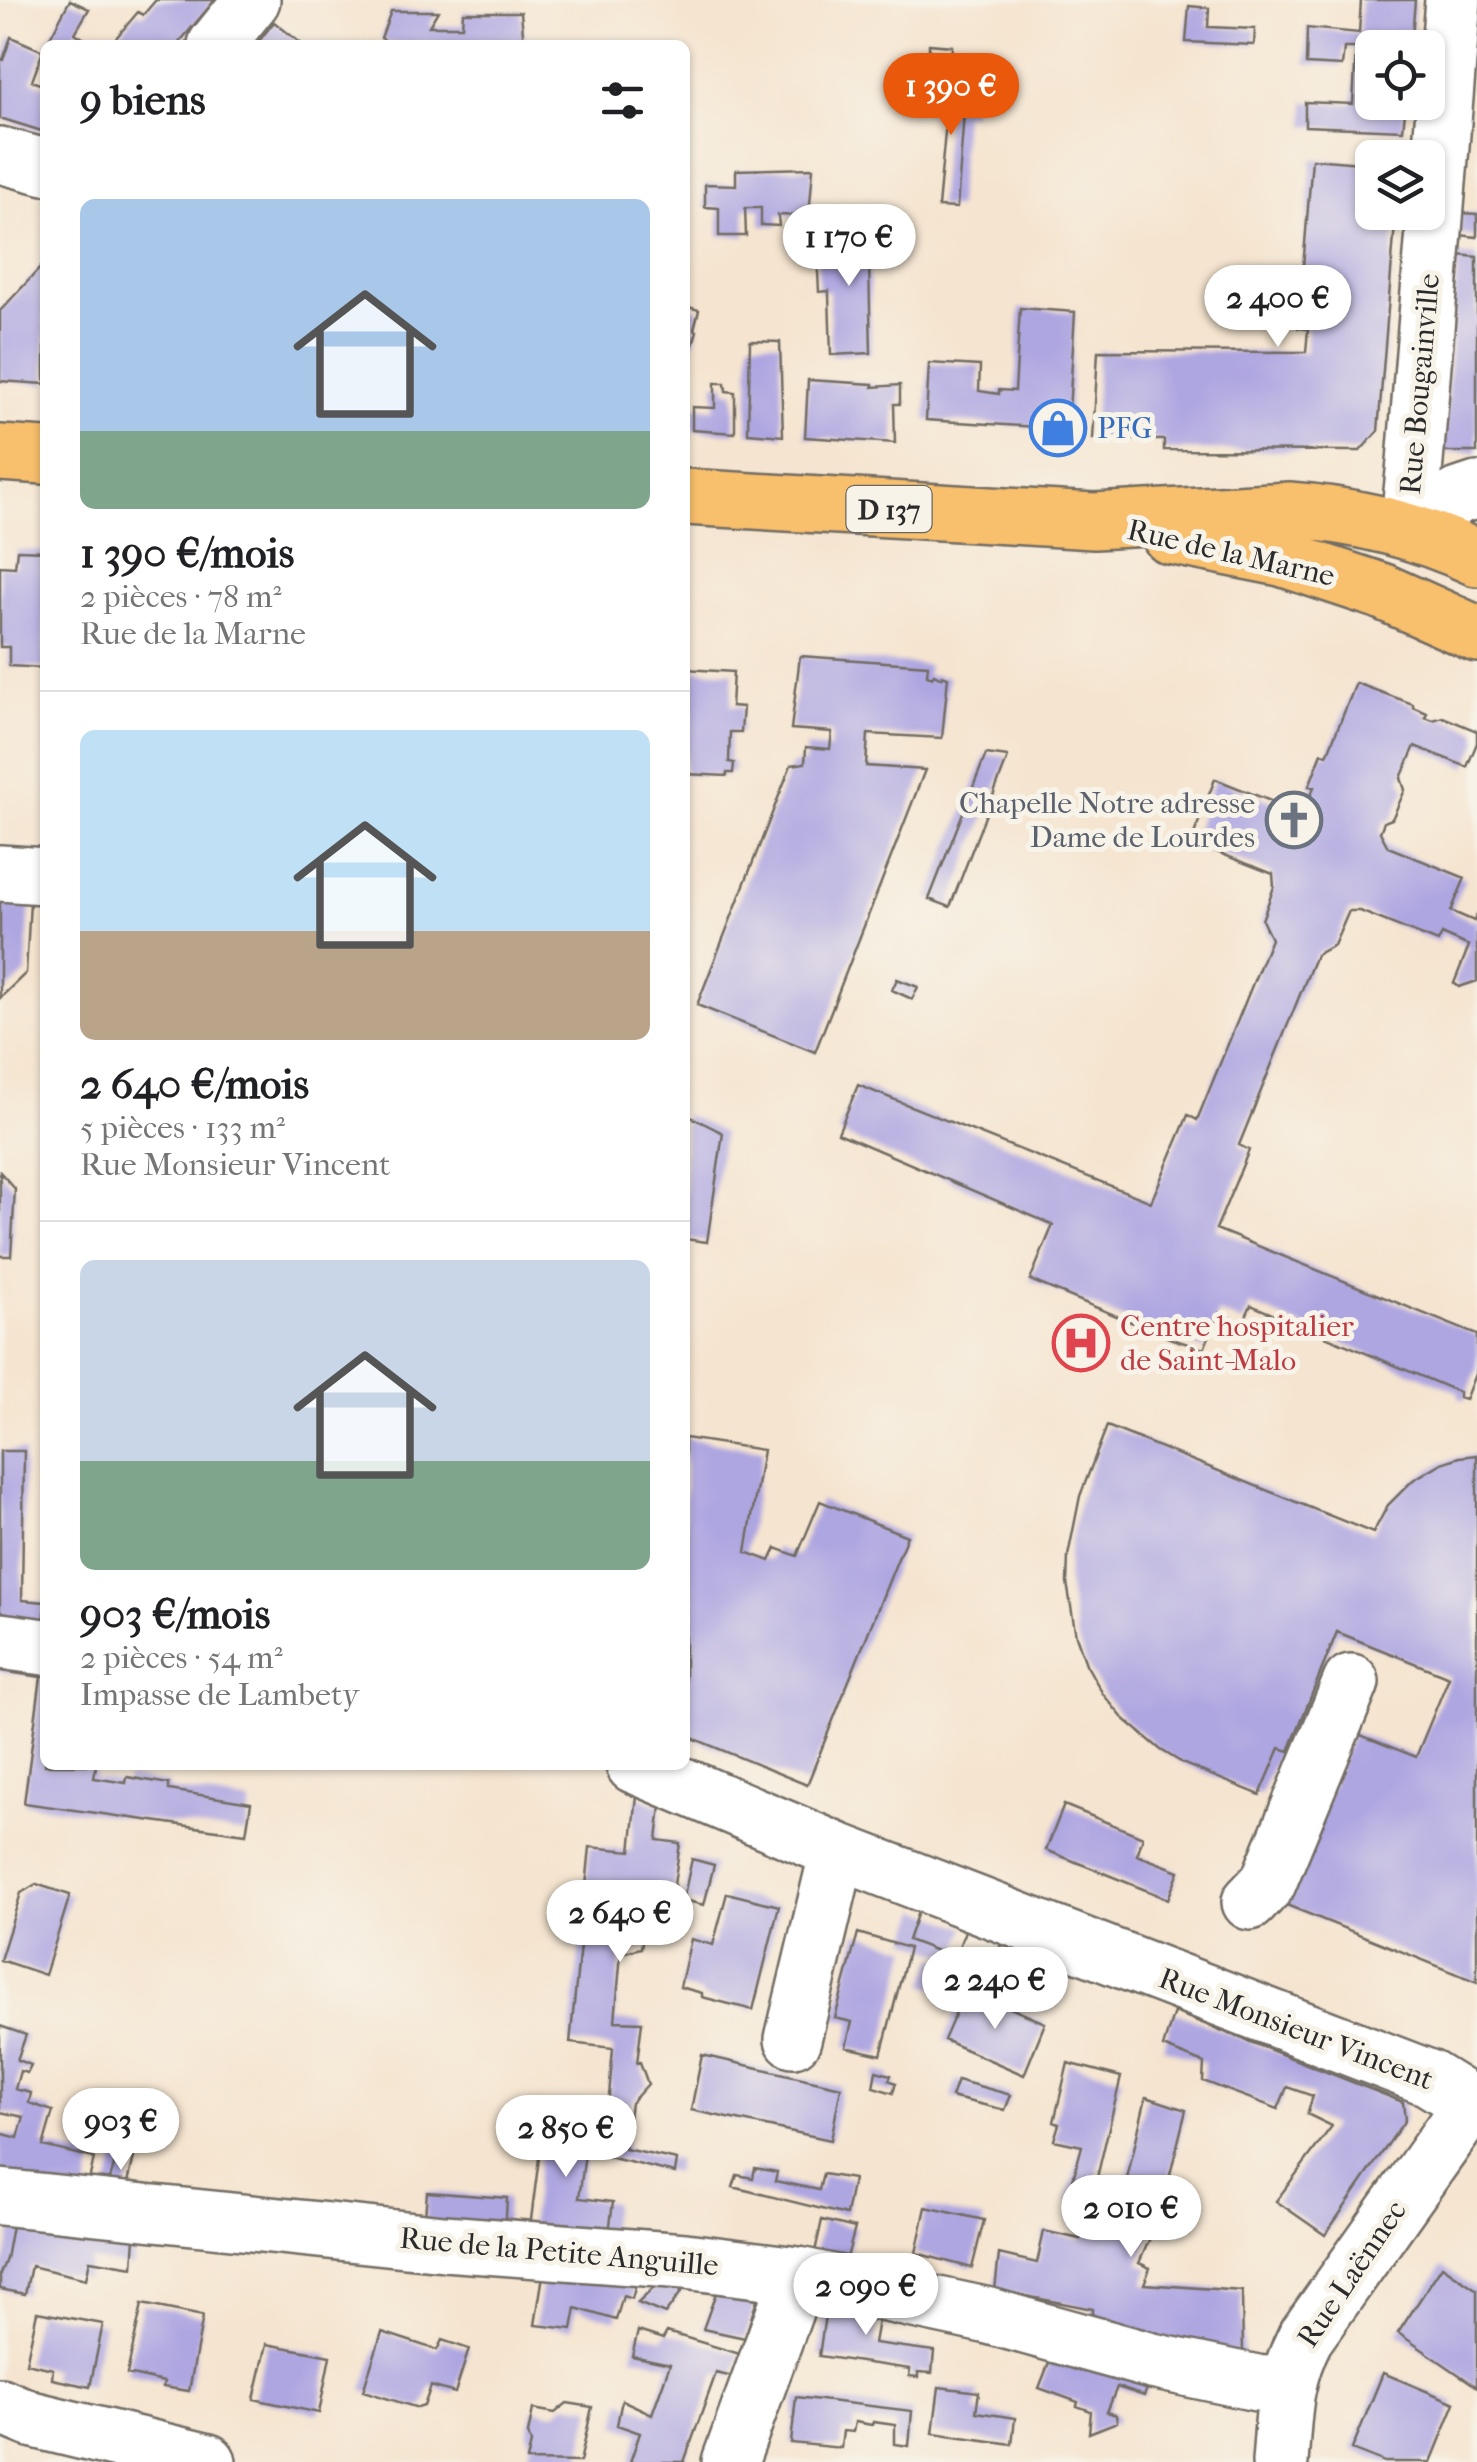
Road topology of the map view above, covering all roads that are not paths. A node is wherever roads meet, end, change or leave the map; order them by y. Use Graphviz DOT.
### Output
graph roads {
  1 [pos="252,0"];
  2 [pos="1453,0"];
  3 [pos="220,40"];
  4 [pos="0,155"];
  5 [pos="40,167"];
  6 [pos="0,453"];
  7 [pos="40,456"];
  8 [pos="1477,490"];
  9 [pos="690,497"];
  10 [pos="1094,521"];
  11 [pos="1404,529"];
  12 [pos="1477,558"];
  13 [pos="1381,590"];
  14 [pos="1474,625"];
  15 [pos="0,873"];
  16 [pos="40,876"];
  17 [pos="0,1641"];
  18 [pos="40,1646"];
  19 [pos="1350,1682"];
  20 [pos="646,1770"];
  21 [pos="838,1850"];
  22 [pos="1250,1902"];
  23 [pos="793,2039"];
  24 [pos="1471,2104"];
  25 [pos="0,2196"];
  26 [pos="798,2275"];
  27 [pos="1286,2386"];
  28 [pos="0,2406"];
  29 [pos="208,2462"];
  30 [pos="730,2462"];
  31 [pos="1280,2462"];
  1 -- 3 [label="street"];
  2 -- 11 [label="street, Rue Bougainville"];
  4 -- 5 [label="street"];
  6 -- 7 [label="main road"];
  8 -- 11 [label="street"];
  9 -- 10 [label="main road, Rue de la Marne / D 137"];
  10 -- 11 [label="main road, Rue de la Marne / D 137"];
  10 -- 13 [label="main road, Rue de la Marne / D 137"];
  11 -- 12 [label="main road, Rue de la Marne / D 137"];
  11 -- 13 [label="main road"];
  13 -- 14 [label="main road, Rue de la Marne / D 137"];
  15 -- 16 [label="street"];
  17 -- 18 [label="street"];
  19 -- 22 [label="street"];
  20 -- 21 [label="street, Rue Monsieur Vincent"];
  21 -- 23 [label="street"];
  21 -- 24 [label="street, Rue Monsieur Vincent"];
  24 -- 27 [label="street, Rue Laënnec"];
  25 -- 26 [label="street, Rue de la Petite Anguille"];
  26 -- 27 [label="street, Rue de la Petite Anguille"];
  26 -- 30 [label="street"];
  27 -- 31 [label="street, Rue Laënnec"];
  28 -- 29 [label="street"];
}
